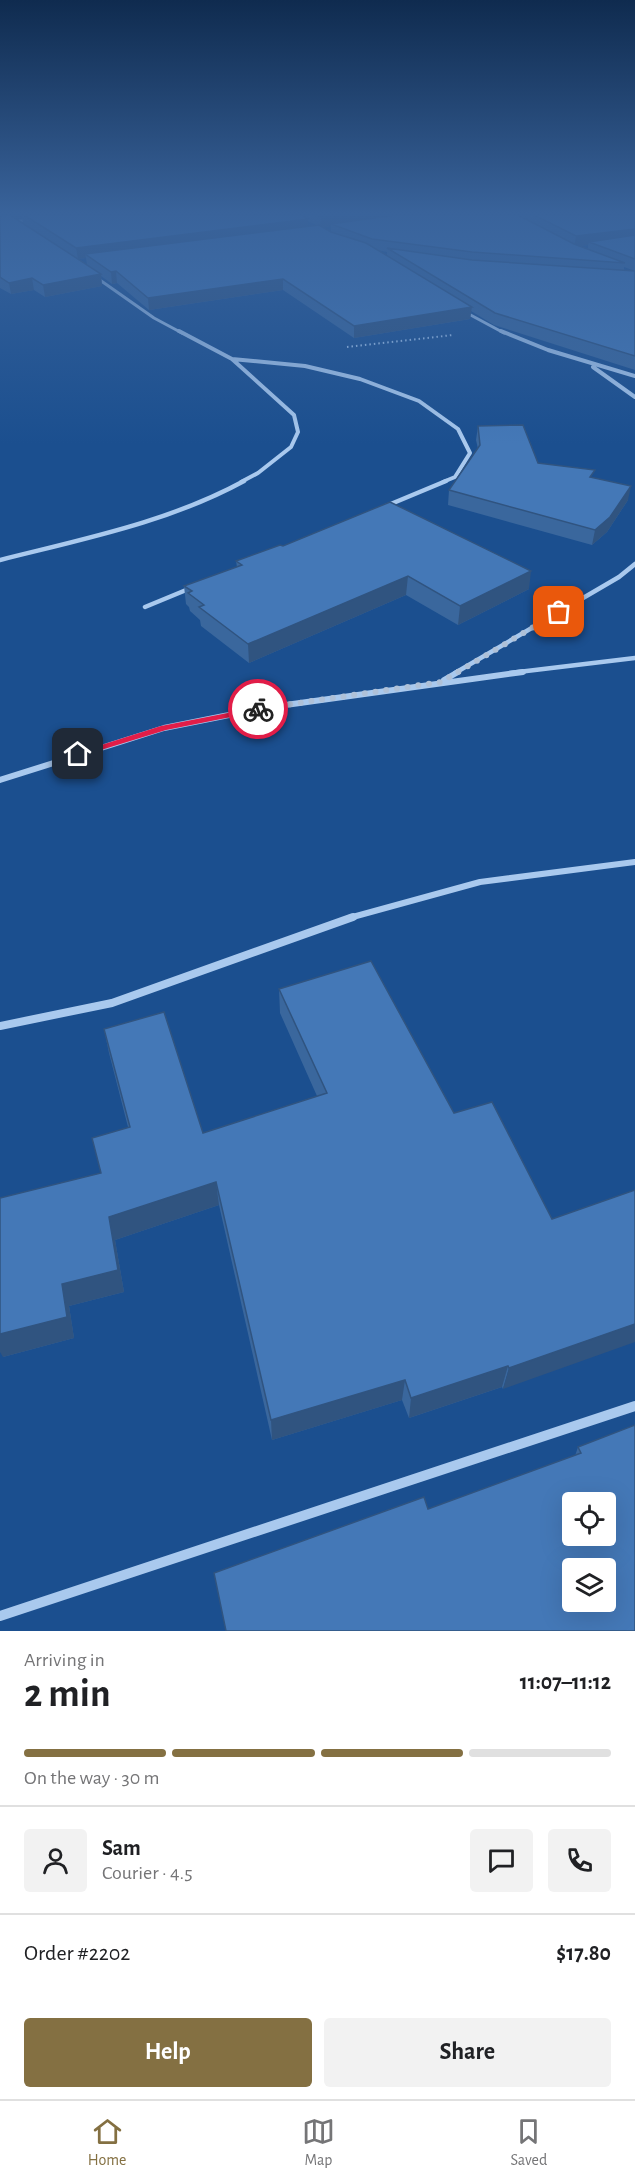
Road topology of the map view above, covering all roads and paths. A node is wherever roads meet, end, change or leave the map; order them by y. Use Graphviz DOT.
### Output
graph roads {
  1 [pos="116,291"];
  2 [pos="456,306"];
  3 [pos="495,331"];
  4 [pos="346,347"];
  5 [pos="232,359"];
  6 [pos="588,363"];
  7 [pos="635,376"];
  8 [pos="635,397"];
  9 [pos="380,508"];
  10 [pos="0,560"];
  11 [pos="635,564"];
  12 [pos="198,585"];
  13 [pos="145,607"];
  14 [pos="635,658"];
  15 [pos="441,682"];
  16 [pos="0,780"];
  17 [pos="635,862"];
  18 [pos="0,1026"];
  19 [pos="635,1406"];
  20 [pos="0,1616"];
  1 -- 5 [label="street"];
  2 -- 3 [label="street"];
  3 -- 4 [label="path"];
  3 -- 6 [label="street"];
  5 -- 9 [label="street"];
  5 -- 10 [label="street"];
  6 -- 7 [label="street"];
  6 -- 8 [label="street"];
  11 -- 15 [label="street"];
  12 -- 13 [label="street"];
  14 -- 15 [label="street"];
  15 -- 16 [label="street"];
  17 -- 18 [label="street"];
  19 -- 20 [label="street"];
}
